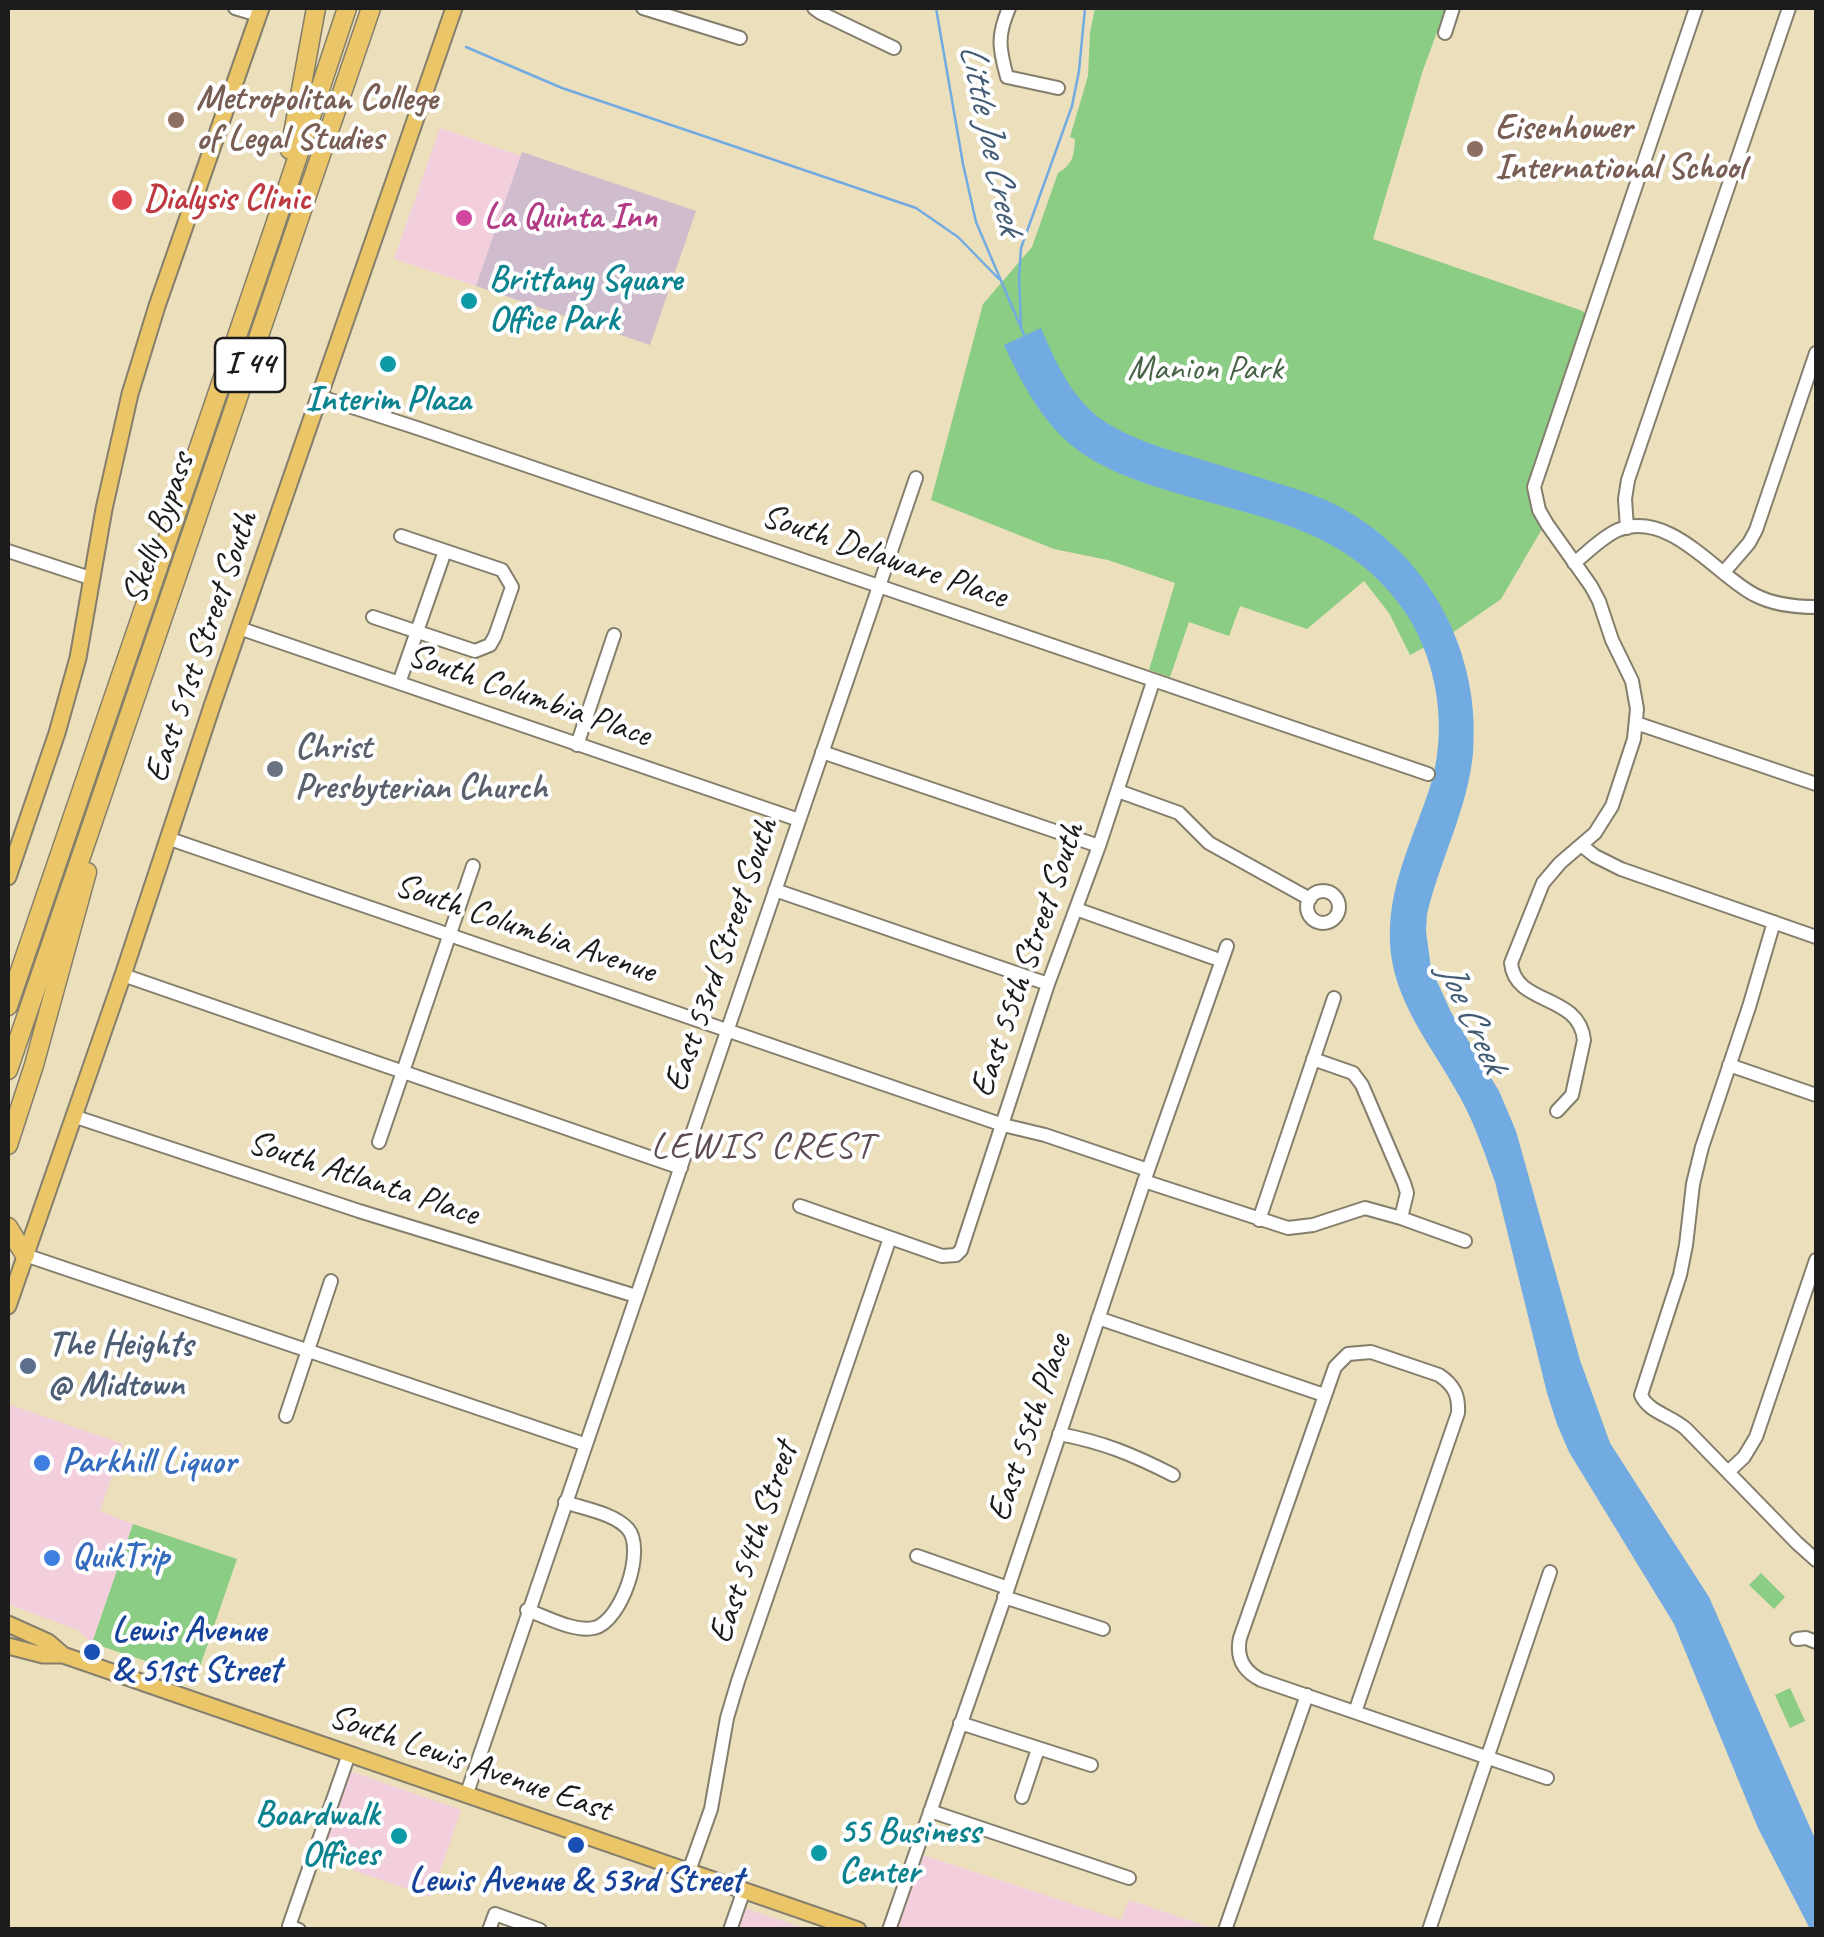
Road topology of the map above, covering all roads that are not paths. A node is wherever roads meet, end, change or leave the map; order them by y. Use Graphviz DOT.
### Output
graph roads {
  1 [pos="235,8"];
  2 [pos="316,8"];
  3 [pos="346,8"];
  4 [pos="371,8"];
  5 [pos="454,8"];
  6 [pos="643,8"];
  7 [pos="814,8"];
  8 [pos="1009,8"];
  9 [pos="1453,8"];
  10 [pos="1696,8"];
  11 [pos="1789,8"];
  12 [pos="260,12"];
  13 [pos="1445,33"];
  14 [pos="740,38"];
  15 [pos="894,48"];
  16 [pos="1058,88"];
  17 [pos="272,234"];
  18 [pos="1816,354"];
  19 [pos="321,397"];
  20 [pos="916,478"];
  21 [pos="1628,528"];
  22 [pos="400,536"];
  23 [pos="8,551"];
  24 [pos="444,551"];
  25 [pos="1574,563"];
  26 [pos="1724,572"];
  27 [pos="93,579"];
  28 [pos="879,586"];
  29 [pos="1816,607"];
  30 [pos="373,617"];
  31 [pos="240,628"];
  32 [pos="417,632"];
  33 [pos="614,635"];
  34 [pos="1153,682"];
  35 [pos="398,683"];
  36 [pos="132,708"];
  37 [pos="1636,723"];
  38 [pos="577,744"];
  39 [pos="822,752"];
  40 [pos="1428,774"];
  41 [pos="1816,784"];
  42 [pos="1118,791"];
  43 [pos="799,820"];
  44 [pos="167,838"];
  45 [pos="1581,845"];
  46 [pos="1099,846"];
  47 [pos="473,866"];
  48 [pos="9,867"];
  49 [pos="775,890"];
  50 [pos="1310,898"];
  51 [pos="1076,909"];
  52 [pos="1774,922"];
  53 [pos="448,936"];
  54 [pos="1816,937"];
  55 [pos="1227,946"];
  56 [pos="1214,958"];
  57 [pos="22,964"];
  58 [pos="122,975"];
  59 [pos="1048,984"];
  60 [pos="8,987"];
  61 [pos="1334,998"];
  62 [pos="8,1006"];
  63 [pos="728,1030"];
  64 [pos="1314,1058"];
  65 [pos="1728,1065"];
  66 [pos="8,1070"];
  67 [pos="403,1073"];
  68 [pos="1816,1095"];
  69 [pos="1557,1111"];
  70 [pos="73,1116"];
  71 [pos="1002,1124"];
  72 [pos="379,1142"];
  73 [pos="8,1145"];
  74 [pos="681,1168"];
  75 [pos="1146,1176"];
  76 [pos="800,1206"];
  77 [pos="1401,1218"];
  78 [pos="1259,1220"];
  79 [pos="8,1228"];
  80 [pos="890,1238"];
  81 [pos="1465,1240"];
  82 [pos="25,1255"];
  83 [pos="1816,1260"];
  84 [pos="332,1281"];
  85 [pos="636,1296"];
  86 [pos="8,1306"];
  87 [pos="1098,1318"];
  88 [pos="308,1350"];
  89 [pos="1324,1395"];
  90 [pos="286,1416"];
  91 [pos="1059,1434"];
  92 [pos="584,1444"];
  93 [pos="1728,1472"];
  94 [pos="1173,1476"];
  95 [pos="565,1502"];
  96 [pos="916,1556"];
  97 [pos="1816,1560"];
  98 [pos="1550,1572"];
  99 [pos="1006,1592"];
  100 [pos="528,1610"];
  101 [pos="8,1624"];
  102 [pos="1104,1630"];
  103 [pos="37,1638"];
  104 [pos="1796,1640"];
  105 [pos="1816,1642"];
  106 [pos="8,1646"];
  107 [pos="63,1655"];
  108 [pos="1308,1695"];
  109 [pos="1355,1712"];
  110 [pos="960,1723"];
  111 [pos="1038,1749"];
  112 [pos="349,1754"];
  113 [pos="1488,1758"];
  114 [pos="1090,1766"];
  115 [pos="1547,1778"];
  116 [pos="467,1793"];
  117 [pos="1022,1797"];
  118 [pos="930,1811"];
  119 [pos="690,1871"];
  120 [pos="1129,1878"];
  121 [pos="744,1890"];
  122 [pos="294,1928"];
  123 [pos="489,1930"];
  124 [pos="540,1930"];
  125 [pos="730,1930"];
  126 [pos="858,1930"];
  127 [pos="890,1930"];
  128 [pos="1225,1930"];
  129 [pos="1429,1930"];
  1 -- 12 [label="street"];
  2 -- 17 [label="highway"];
  3 -- 17 [label="highway, Skelly Bypass / I 44"];
  4 -- 36 [label="highway, Skelly Bypass / I 44"];
  5 -- 19 [label="main road, East 51st Street South"];
  6 -- 14 [label="street"];
  7 -- 15 [label="street"];
  8 -- 16 [label="street"];
  9 -- 13 [label="street"];
  10 -- 25 [label="street"];
  11 -- 21 [label="street"];
  12 -- 27 [label="main road"];
  17 -- 57 [label="highway, Skelly Bypass / I 44"];
  18 -- 26 [label="street"];
  19 -- 28 [label="street, South Delaware Place"];
  19 -- 31 [label="main road, East 51st Street South"];
  20 -- 28 [label="street, East 53rd Street South"];
  21 -- 25 [label="street"];
  21 -- 26 [label="street"];
  22 -- 24 [label="street"];
  23 -- 27 [label="street"];
  24 -- 32 [label="street"];
  24 -- 32 [label="street"];
  25 -- 37 [label="street"];
  26 -- 29 [label="street"];
  27 -- 48 [label="main road"];
  28 -- 34 [label="street, South Delaware Place"];
  28 -- 39 [label="street, East 53rd Street South"];
  30 -- 32 [label="street"];
  31 -- 35 [label="street, South Columbia Place"];
  31 -- 44 [label="main road, East 51st Street South"];
  32 -- 35 [label="street"];
  33 -- 38 [label="street"];
  34 -- 40 [label="street, South Delaware Place"];
  34 -- 42 [label="street, East 55th Street South"];
  35 -- 38 [label="street, South Columbia Place"];
  36 -- 66 [label="highway, Skelly Bypass / I 44"];
  36 -- 73 [label="highway"];
  37 -- 41 [label="street"];
  37 -- 45 [label="street"];
  38 -- 43 [label="street, South Columbia Place"];
  39 -- 43 [label="street, East 53rd Street South"];
  39 -- 46 [label="street"];
  42 -- 46 [label="street, East 55th Street South"];
  42 -- 50 [label="street"];
  43 -- 49 [label="street, East 53rd Street South"];
  44 -- 53 [label="street, South Columbia Avenue"];
  44 -- 58 [label="main road, East 51st Street South"];
  45 -- 52 [label="street"];
  45 -- 69 [label="street"];
  46 -- 51 [label="street, East 55th Street South"];
  47 -- 53 [label="street"];
  49 -- 59 [label="street"];
  49 -- 63 [label="street, East 53rd Street South"];
  51 -- 56 [label="street"];
  51 -- 59 [label="street, East 55th Street South"];
  52 -- 54 [label="street"];
  52 -- 65 [label="street"];
  53 -- 63 [label="street, South Columbia Avenue"];
  53 -- 67 [label="street"];
  55 -- 75 [label="street, East 55th Place"];
  57 -- 60 [label="highway"];
  57 -- 62 [label="highway, Skelly Bypass / I 44"];
  58 -- 67 [label="street"];
  58 -- 70 [label="main road, East 51st Street South"];
  59 -- 71 [label="street, East 55th Street South"];
  61 -- 64 [label="street"];
  63 -- 71 [label="street, South Columbia Avenue"];
  63 -- 74 [label="street, East 53rd Street South"];
  64 -- 77 [label="street"];
  64 -- 78 [label="street"];
  65 -- 68 [label="street"];
  65 -- 93 [label="street"];
  67 -- 72 [label="street"];
  67 -- 74 [label="street"];
  70 -- 82 [label="main road, East 51st Street South"];
  70 -- 85 [label="street, South Atlanta Place"];
  71 -- 75 [label="street, South Columbia Avenue"];
  71 -- 80 [label="street, East 55th Street South"];
  74 -- 85 [label="street, East 53rd Street South"];
  75 -- 78 [label="street, South Columbia Avenue"];
  75 -- 87 [label="street, East 55th Place"];
  76 -- 80 [label="street"];
  77 -- 78 [label="street, South Columbia Avenue"];
  77 -- 81 [label="street, South Columbia Avenue"];
  79 -- 82 [label="highway"];
  80 -- 119 [label="street, East 54th Street"];
  82 -- 86 [label="main road, East 51st Street South"];
  82 -- 88 [label="street"];
  83 -- 93 [label="street"];
  84 -- 88 [label="street"];
  85 -- 92 [label="street, East 53rd Street South"];
  87 -- 89 [label="street"];
  87 -- 91 [label="street, East 55th Place"];
  88 -- 90 [label="street"];
  88 -- 92 [label="street"];
  89 -- 108 [label="street"];
  89 -- 109 [label="street"];
  91 -- 94 [label="street"];
  91 -- 99 [label="street, East 55th Place"];
  92 -- 95 [label="street, East 53rd Street South"];
  93 -- 97 [label="street"];
  95 -- 100 [label="street, East 53rd Street South"];
  95 -- 100 [label="street"];
  96 -- 99 [label="street"];
  98 -- 113 [label="street"];
  99 -- 102 [label="street"];
  99 -- 110 [label="street, East 55th Place"];
  100 -- 116 [label="street, East 53rd Street South"];
  101 -- 103 [label="main road, South Lewis Avenue East"];
  103 -- 106 [label="main road"];
  103 -- 107 [label="main road, South Lewis Avenue East"];
  104 -- 105 [label="street"];
  106 -- 107 [label="main road, South Lewis Avenue East"];
  107 -- 112 [label="main road, South Lewis Avenue East"];
  108 -- 109 [label="street"];
  108 -- 128 [label="street"];
  109 -- 113 [label="street"];
  110 -- 111 [label="street"];
  110 -- 118 [label="street, East 55th Place"];
  111 -- 114 [label="street"];
  111 -- 117 [label="street"];
  112 -- 116 [label="main road, South Lewis Avenue East"];
  112 -- 122 [label="street"];
  113 -- 115 [label="street"];
  113 -- 129 [label="street"];
  116 -- 119 [label="main road, South Lewis Avenue East"];
  118 -- 120 [label="street"];
  118 -- 127 [label="street, East 55th Place"];
  119 -- 121 [label="main road, South Lewis Avenue East"];
  121 -- 125 [label="street"];
  121 -- 126 [label="main road, South Lewis Avenue East"];
  123 -- 124 [label="street"];
}
